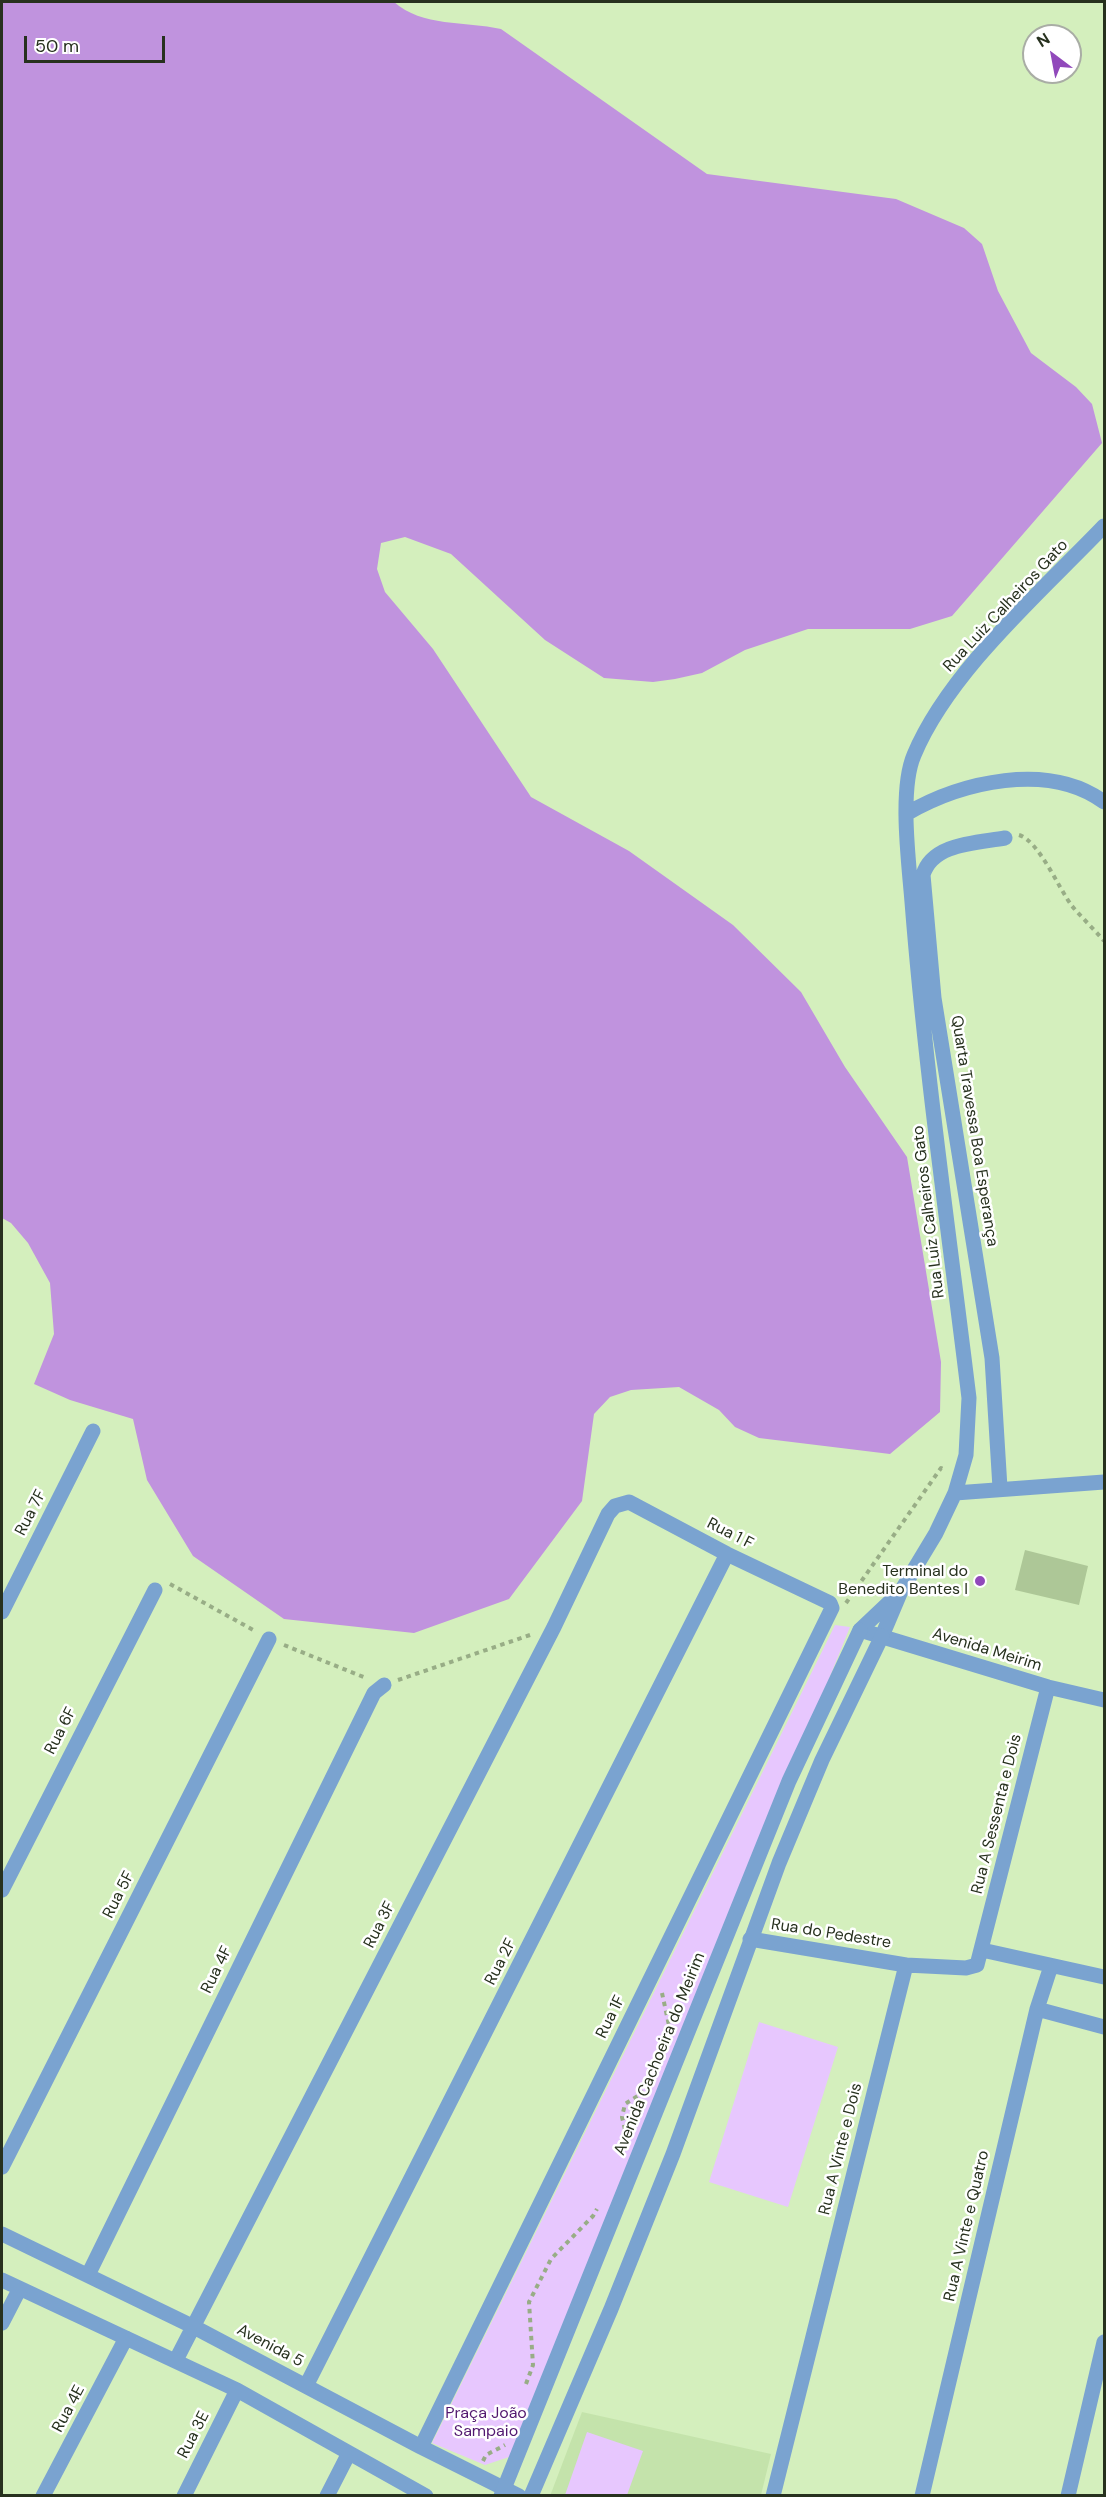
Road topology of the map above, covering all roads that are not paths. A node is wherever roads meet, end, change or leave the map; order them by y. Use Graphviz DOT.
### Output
graph roads {
  1 [pos="1104,526"];
  2 [pos="1104,802"];
  3 [pos="906,813"];
  4 [pos="1005,837"];
  5 [pos="93,1431"];
  6 [pos="1104,1482"];
  7 [pos="1000,1488"];
  8 [pos="955,1493"];
  9 [pos="615,1506"];
  10 [pos="727,1554"];
  11 [pos="155,1590"];
  12 [pos="901,1591"];
  13 [pos="836,1606"];
  14 [pos="2,1611"];
  15 [pos="860,1630"];
  16 [pos="882,1636"];
  17 [pos="269,1639"];
  18 [pos="384,1685"];
  19 [pos="1048,1687"];
  20 [pos="1104,1700"];
  21 [pos="2,1890"];
  22 [pos="750,1939"];
  23 [pos="982,1950"];
  24 [pos="906,1965"];
  25 [pos="1051,1966"];
  26 [pos="1104,1977"];
  27 [pos="1037,2009"];
  28 [pos="1104,2027"];
  29 [pos="2,2167"];
  30 [pos="2,2234"];
  31 [pos="88,2275"];
  32 [pos="2,2280"];
  33 [pos="20,2290"];
  34 [pos="2,2323"];
  35 [pos="194,2327"];
  36 [pos="126,2338"];
  37 [pos="1104,2342"];
  38 [pos="176,2360"];
  39 [pos="306,2386"];
  40 [pos="237,2390"];
  41 [pos="421,2447"];
  42 [pos="349,2453"];
  43 [pos="502,2493"];
  44 [pos="44,2496"];
  45 [pos="184,2496"];
  46 [pos="327,2496"];
  47 [pos="426,2496"];
  48 [pos="519,2496"];
  49 [pos="531,2496"];
  50 [pos="773,2496"];
  51 [pos="922,2496"];
  52 [pos="1068,2496"];
  1 -- 3 [label="street, Rua Luiz Calheiros Gato"];
  2 -- 3 [label="street"];
  3 -- 8 [label="street, Rua Luiz Calheiros Gato"];
  4 -- 7 [label="street, Quarta Travessa Boa Esperança"];
  5 -- 14 [label="street, Rua 7F"];
  6 -- 7 [label="street"];
  7 -- 8 [label="street"];
  8 -- 12 [label="street, Rua Luiz Calheiros Gato"];
  9 -- 10 [label="street, Rua 1 F"];
  9 -- 35 [label="street, Rua 3F"];
  10 -- 13 [label="street, Rua 1 F"];
  10 -- 39 [label="street, Rua 2F"];
  11 -- 21 [label="street, Rua 6F"];
  12 -- 15 [label="street, Rua Luiz Calheiros Gato"];
  12 -- 16 [label="street, Rua Luiz Calheiros Gato"];
  13 -- 41 [label="street, Rua 1F"];
  15 -- 16 [label="street, Avenida Meirim"];
  15 -- 43 [label="street, Avenida Cachoeira do Meirim"];
  16 -- 19 [label="street, Avenida Meirim"];
  16 -- 22 [label="street"];
  17 -- 29 [label="street, Rua 5F"];
  18 -- 31 [label="street, Rua 4F"];
  19 -- 20 [label="street, Avenida Meirim"];
  19 -- 23 [label="street, Rua A Sessenta e Dois"];
  22 -- 24 [label="street, Rua do Pedestre"];
  22 -- 49 [label="street"];
  23 -- 24 [label="street"];
  23 -- 25 [label="street"];
  24 -- 50 [label="street, Rua A Vinte e Dois"];
  25 -- 26 [label="street"];
  25 -- 27 [label="street, Rua A Vinte e Quatro"];
  27 -- 28 [label="street"];
  27 -- 51 [label="street, Rua A Vinte e Quatro"];
  30 -- 31 [label="street, Avenida 5"];
  31 -- 35 [label="street, Avenida 5"];
  32 -- 33 [label="street"];
  33 -- 34 [label="street"];
  33 -- 36 [label="street"];
  35 -- 38 [label="street, Rua 3F"];
  35 -- 39 [label="street, Avenida 5"];
  36 -- 38 [label="street"];
  36 -- 44 [label="street, Rua 4E"];
  37 -- 52 [label="street"];
  38 -- 40 [label="street"];
  39 -- 41 [label="street, Avenida 5"];
  40 -- 42 [label="street"];
  40 -- 45 [label="street, Rua 3E"];
  41 -- 43 [label="street, Avenida 5"];
  42 -- 46 [label="street"];
  42 -- 47 [label="street"];
  43 -- 48 [label="street, Avenida 5"];
}
